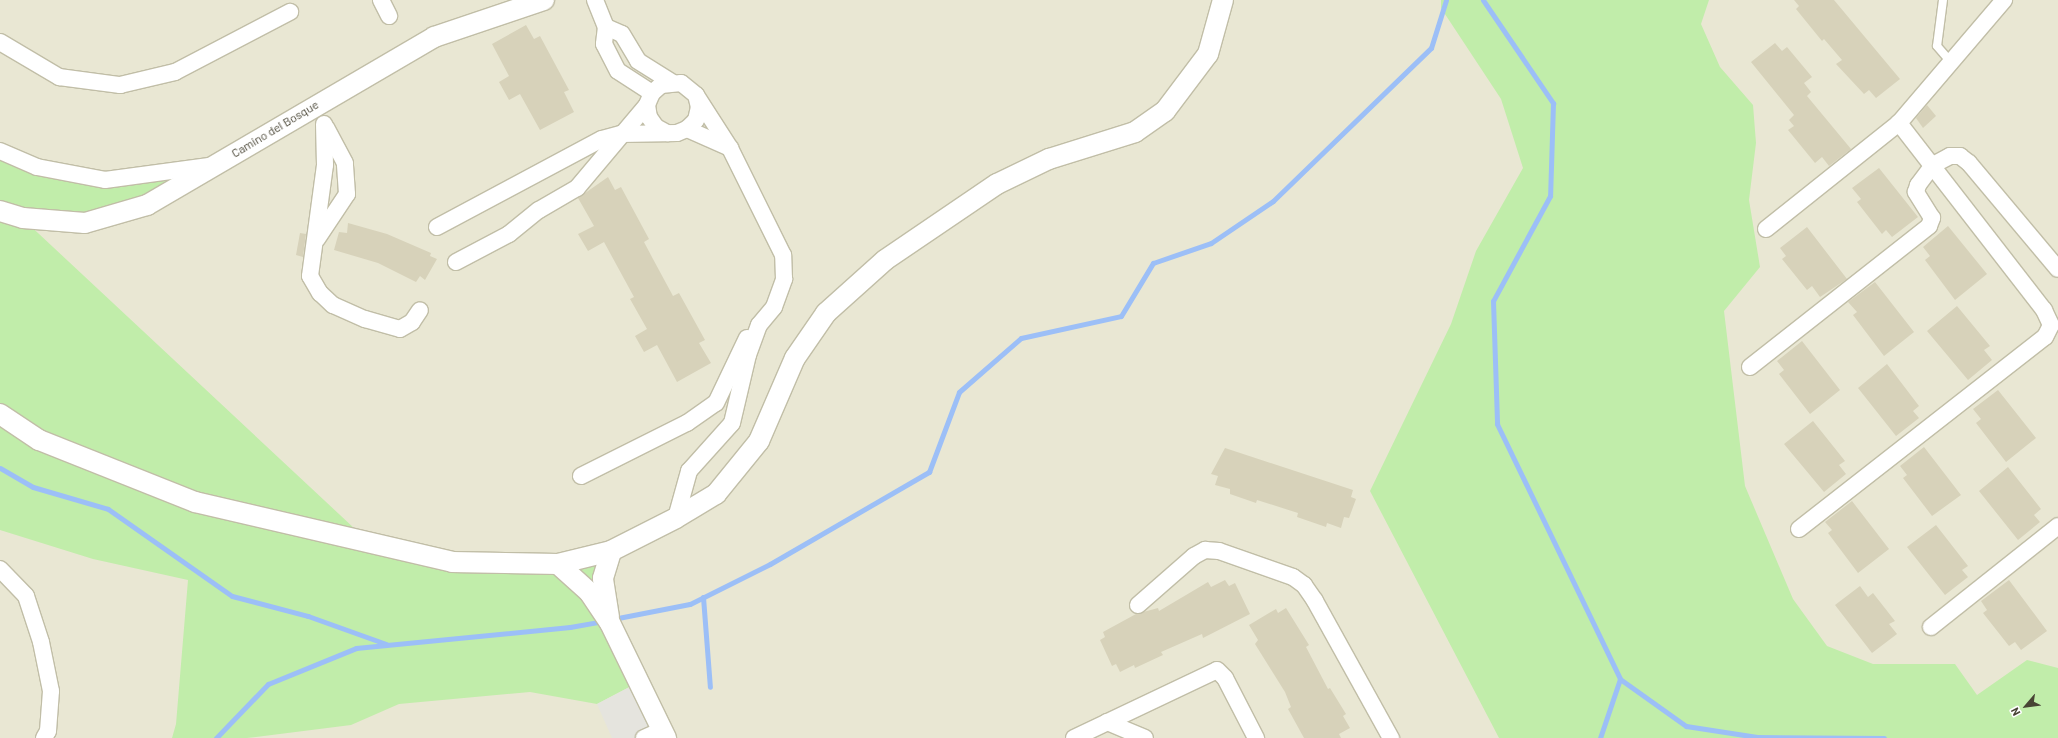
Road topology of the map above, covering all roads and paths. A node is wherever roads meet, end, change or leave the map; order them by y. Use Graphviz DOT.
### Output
graph roads {
  1 [pos="381,0"];
  2 [pos="544,0"];
  3 [pos="594,0"];
  4 [pos="1222,0"];
  5 [pos="1943,0"];
  6 [pos="2004,0"];
  7 [pos="290,12"];
  8 [pos="389,16"];
  9 [pos="606,27"];
  10 [pos="0,42"];
  11 [pos="1951,62"];
  12 [pos="672,82"];
  13 [pos="696,95"];
  14 [pos="650,99"];
  15 [pos="316,104"];
  16 [pos="1899,123"];
  17 [pos="324,124"];
  18 [pos="687,130"];
  19 [pos="667,133"];
  20 [pos="621,134"];
  21 [pos="730,148"];
  22 [pos="0,151"];
  23 [pos="1933,165"];
  24 [pos="212,166"];
  25 [pos="0,211"];
  26 [pos="437,226"];
  27 [pos="1766,229"];
  28 [pos="315,243"];
  29 [pos="456,262"];
  30 [pos="2058,269"];
  31 [pos="420,310"];
  32 [pos="759,325"];
  33 [pos="1750,368"];
  34 [pos="0,414"];
  35 [pos="581,476"];
  36 [pos="676,518"];
  37 [pos="2058,526"];
  38 [pos="1799,529"];
  39 [pos="611,550"];
  40 [pos="558,564"];
  41 [pos="0,569"];
  42 [pos="1138,605"];
  43 [pos="610,623"];
  44 [pos="1931,627"];
  45 [pos="1108,722"];
  46 [pos="664,734"];
  47 [pos="44,738"];
  48 [pos="644,738"];
  49 [pos="1074,738"];
  50 [pos="1146,738"];
  51 [pos="1256,738"];
  52 [pos="1391,738"];
  1 -- 8 [label="street"];
  2 -- 15 [label="street, Camino del Bosque"];
  3 -- 9 [label="street"];
  4 -- 36 [label="street"];
  5 -- 11 [label="lane"];
  6 -- 11 [label="street"];
  7 -- 10 [label="street"];
  9 -- 12 [label="street"];
  9 -- 14 [label="street"];
  11 -- 16 [label="street"];
  12 -- 13 [label="street"];
  12 -- 14 [label="street"];
  13 -- 18 [label="street"];
  13 -- 21 [label="street"];
  14 -- 19 [label="street"];
  14 -- 20 [label="street"];
  15 -- 17 [label="street"];
  15 -- 24 [label="street, Camino del Bosque"];
  16 -- 23 [label="street"];
  16 -- 27 [label="street"];
  17 -- 28 [label="street"];
  17 -- 28 [label="street"];
  18 -- 19 [label="street"];
  18 -- 21 [label="street"];
  19 -- 20 [label="street"];
  20 -- 26 [label="street"];
  20 -- 29 [label="street"];
  21 -- 32 [label="street"];
  22 -- 24 [label="street"];
  23 -- 30 [label="street"];
  23 -- 33 [label="street"];
  23 -- 38 [label="street"];
  24 -- 25 [label="street, Camino del Bosque"];
  28 -- 31 [label="street"];
  32 -- 35 [label="street"];
  32 -- 36 [label="street"];
  34 -- 40 [label="street"];
  36 -- 39 [label="street"];
  37 -- 44 [label="street"];
  39 -- 40 [label="street"];
  39 -- 43 [label="street"];
  40 -- 43 [label="street"];
  41 -- 47 [label="street"];
  42 -- 52 [label="street"];
  43 -- 46 [label="street"];
  45 -- 49 [label="street"];
  45 -- 50 [label="street"];
  45 -- 51 [label="street"];
  46 -- 48 [label="street"];
}
